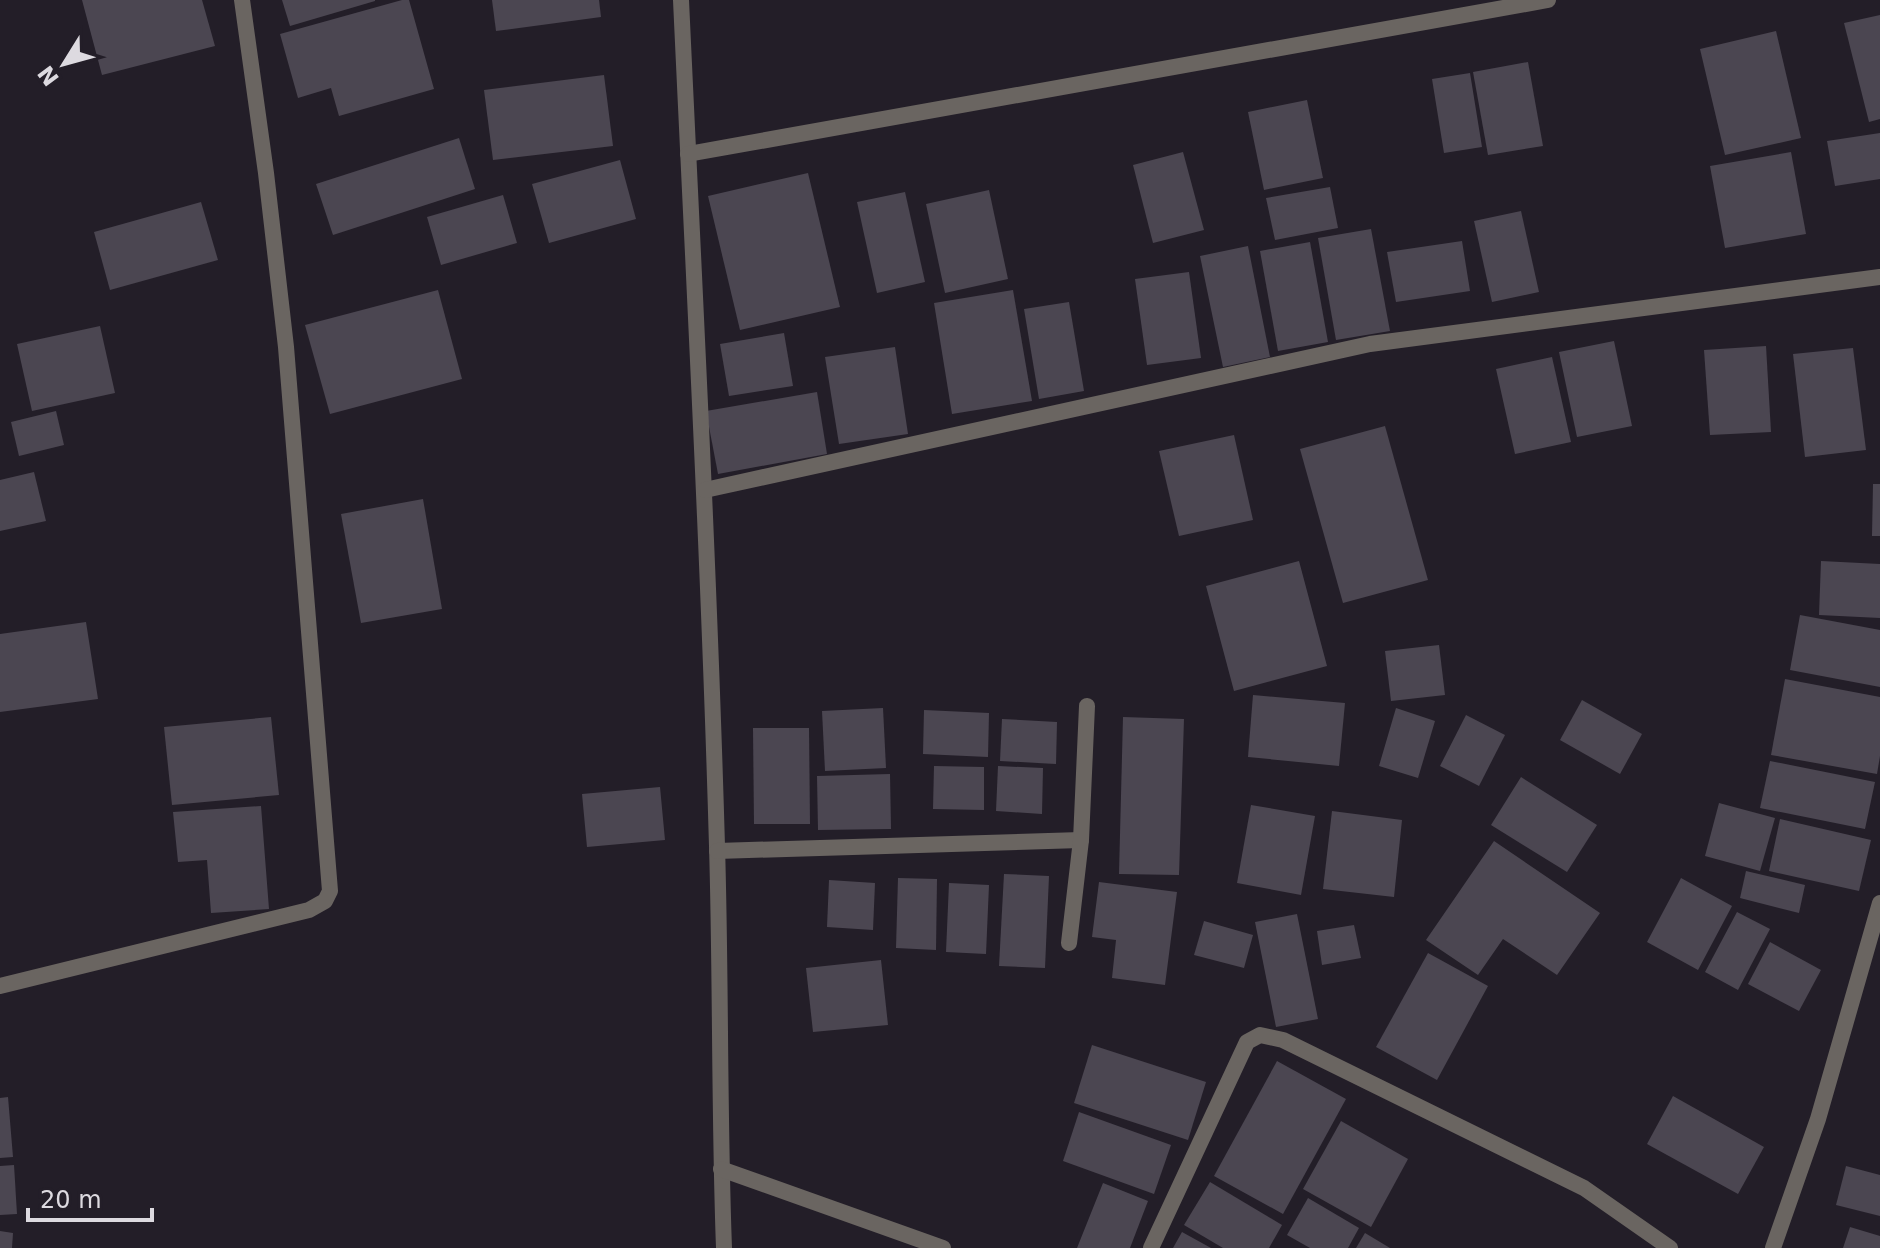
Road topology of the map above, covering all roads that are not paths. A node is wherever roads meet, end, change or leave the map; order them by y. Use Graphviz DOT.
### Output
graph roads {
  1 [pos="242,0"];
  2 [pos="681,0"];
  3 [pos="1548,0"];
  4 [pos="688,154"];
  5 [pos="1880,277"];
  6 [pos="705,490"];
  7 [pos="1087,706"];
  8 [pos="1081,840"];
  9 [pos="717,851"];
  10 [pos="1880,903"];
  11 [pos="1069,943"];
  12 [pos="0,986"];
  13 [pos="721,1169"];
  14 [pos="724,1248"];
  15 [pos="943,1248"];
  16 [pos="1151,1248"];
  17 [pos="1670,1248"];
  18 [pos="1773,1248"];
  1 -- 12 [label="street"];
  2 -- 4 [label="street"];
  3 -- 4 [label="street"];
  4 -- 6 [label="street"];
  5 -- 6 [label="street"];
  6 -- 9 [label="street"];
  7 -- 8 [label="street"];
  8 -- 9 [label="street"];
  8 -- 11 [label="street"];
  9 -- 13 [label="street"];
  10 -- 18 [label="street"];
  13 -- 14 [label="street"];
  13 -- 15 [label="street"];
  16 -- 17 [label="street"];
}
